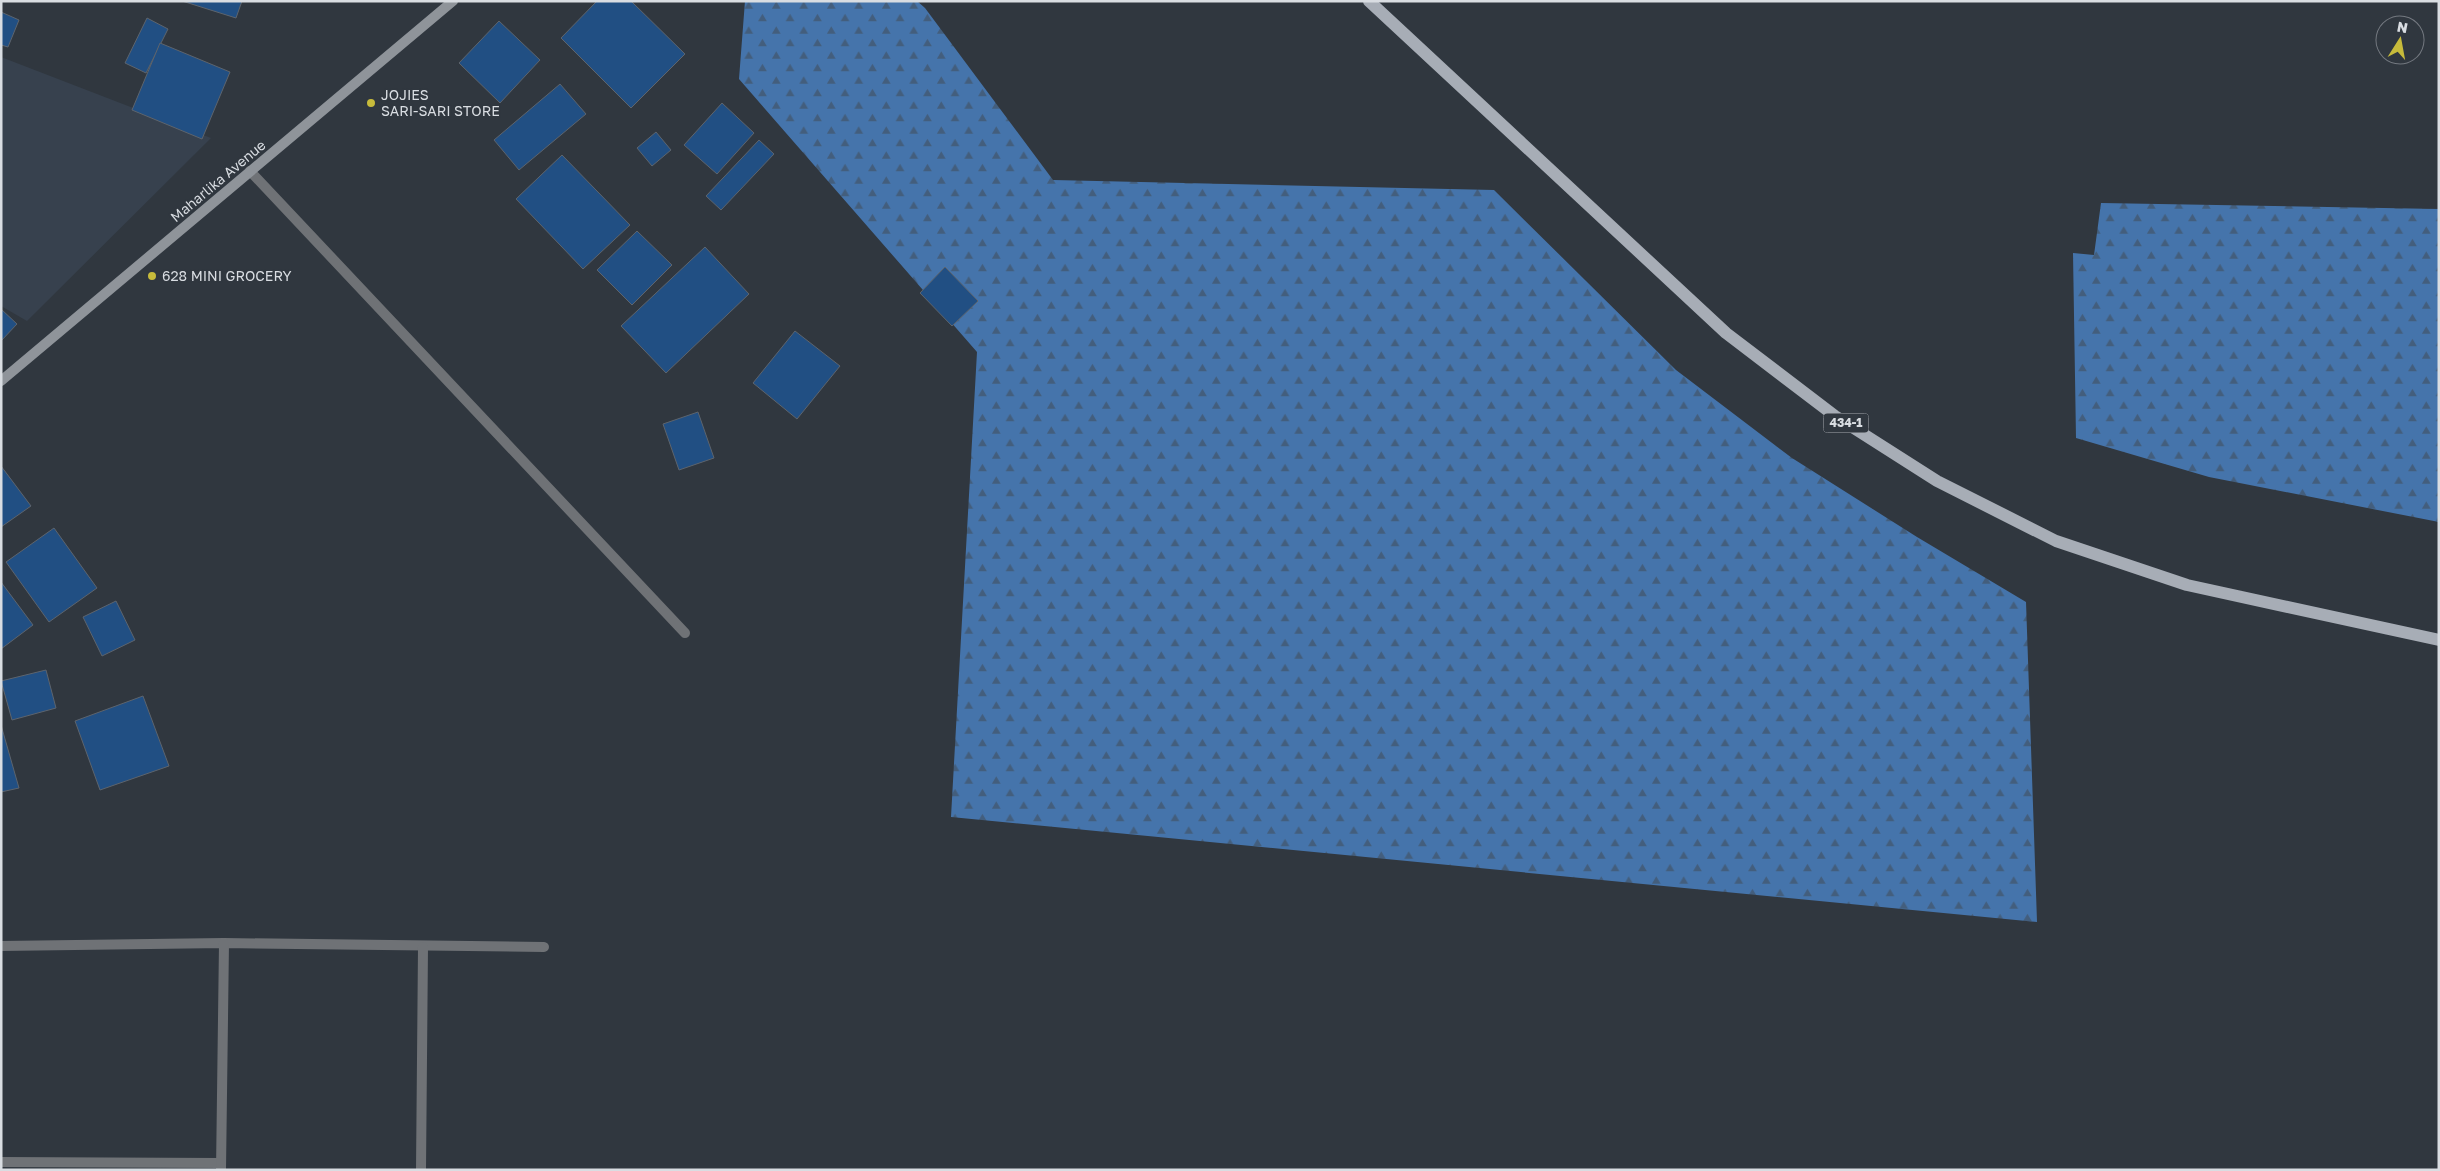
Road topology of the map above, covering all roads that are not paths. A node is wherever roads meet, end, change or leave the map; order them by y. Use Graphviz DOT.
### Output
graph roads {
  1 [pos="453,1"];
  2 [pos="1370,1"];
  3 [pos="250,171"];
  4 [pos="1,382"];
  5 [pos="685,633"];
  6 [pos="2439,640"];
  7 [pos="224,943"];
  8 [pos="1,946"];
  9 [pos="423,947"];
  10 [pos="544,947"];
  11 [pos="1,1162"];
  12 [pos="221,1166"];
  13 [pos="421,1170"];
  1 -- 3 [label="main road, Maharlika Avenue"];
  2 -- 6 [label="main road, 434-1"];
  3 -- 4 [label="main road, Maharlika Avenue"];
  3 -- 5 [label="street"];
  7 -- 8 [label="street"];
  7 -- 9 [label="street"];
  7 -- 12 [label="street"];
  9 -- 10 [label="street"];
  9 -- 13 [label="street"];
  11 -- 12 [label="street"];
}
